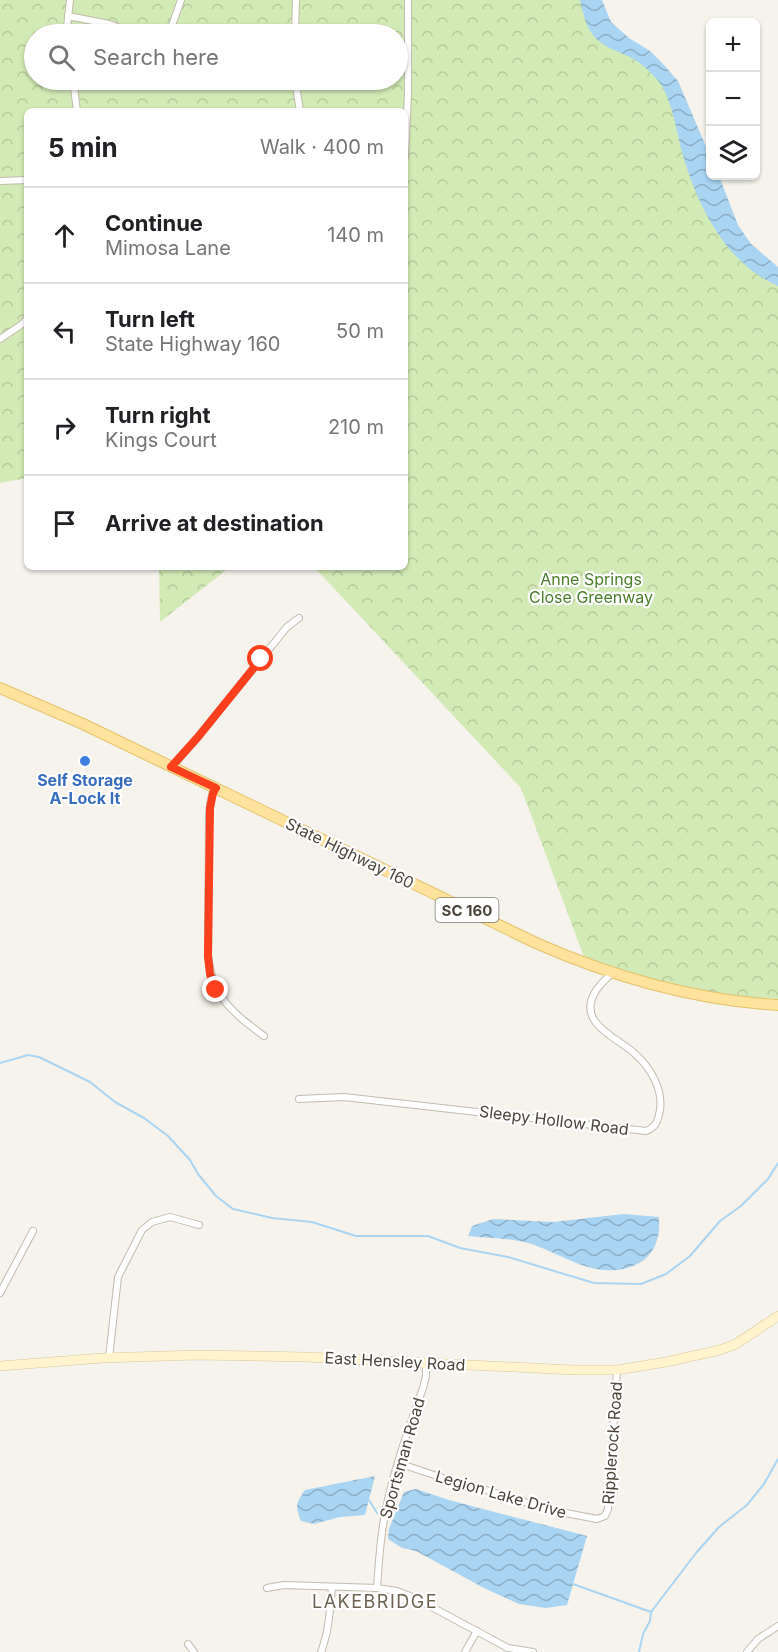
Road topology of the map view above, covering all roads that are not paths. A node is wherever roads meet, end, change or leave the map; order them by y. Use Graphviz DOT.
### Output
graph roads {
  1 [pos="70,0"];
  2 [pos="181,0"];
  3 [pos="296,0"];
  4 [pos="408,0"];
  5 [pos="68,16"];
  6 [pos="68,24"];
  7 [pos="109,24"];
  8 [pos="173,24"];
  9 [pos="295,24"];
  10 [pos="408,24"];
  11 [pos="408,24"];
  12 [pos="74,90"];
  13 [pos="297,90"];
  14 [pos="408,90"];
  15 [pos="408,90"];
  16 [pos="77,108"];
  17 [pos="300,108"];
  18 [pos="407,108"];
  19 [pos="24,180"];
  20 [pos="0,182"];
  21 [pos="24,323"];
  22 [pos="0,339"];
  23 [pos="299,618"];
  24 [pos="0,688"];
  25 [pos="171,767"];
  26 [pos="216,788"];
  27 [pos="612,973"];
  28 [pos="778,1005"];
  29 [pos="264,1036"];
  30 [pos="299,1099"];
  31 [pos="199,1225"];
  32 [pos="33,1231"];
  33 [pos="0,1293"];
  34 [pos="778,1316"];
  35 [pos="109,1358"];
  36 [pos="426,1363"];
  37 [pos="0,1366"];
  38 [pos="617,1370"];
  39 [pos="398,1463"];
  40 [pos="605,1516"];
  41 [pos="332,1587"];
  42 [pos="267,1588"];
  43 [pos="377,1588"];
  44 [pos="778,1626"];
  45 [pos="477,1631"];
  46 [pos="188,1644"];
  47 [pos="194,1652"];
  48 [pos="321,1652"];
  49 [pos="465,1652"];
  50 [pos="533,1652"];
  51 [pos="747,1652"];
  1 -- 5 [label="street"];
  2 -- 8 [label="street"];
  3 -- 9 [label="street"];
  4 -- 10 [label="street"];
  5 -- 6 [label="street"];
  5 -- 7 [label="street"];
  11 -- 14 [label="street"];
  12 -- 16 [label="street"];
  13 -- 17 [label="street"];
  15 -- 18 [label="street"];
  19 -- 20 [label="street"];
  21 -- 22 [label="street"];
  23 -- 25 [label="street"];
  24 -- 25 [label="main road, State Highway 160 / SC 160"];
  25 -- 26 [label="main road, State Highway 160 / SC 160"];
  26 -- 27 [label="main road, State Highway 160 / SC 160"];
  26 -- 29 [label="street"];
  27 -- 28 [label="main road, State Highway 160 / SC 160"];
  27 -- 30 [label="street, Sleepy Hollow Road"];
  31 -- 35 [label="street"];
  32 -- 33 [label="street"];
  34 -- 38 [label="main road, East Hensley Road"];
  35 -- 36 [label="main road, East Hensley Road"];
  35 -- 37 [label="main road, East Hensley Road"];
  36 -- 38 [label="main road, East Hensley Road"];
  36 -- 39 [label="street, Sportsman Road"];
  38 -- 40 [label="street, Ripplerock Road"];
  39 -- 40 [label="street, Legion Lake Drive"];
  39 -- 43 [label="street, Sportsman Road"];
  41 -- 42 [label="street"];
  41 -- 43 [label="street"];
  41 -- 48 [label="street"];
  43 -- 45 [label="street"];
  44 -- 51 [label="street"];
  45 -- 49 [label="street"];
  45 -- 50 [label="street"];
  46 -- 47 [label="street"];
}
